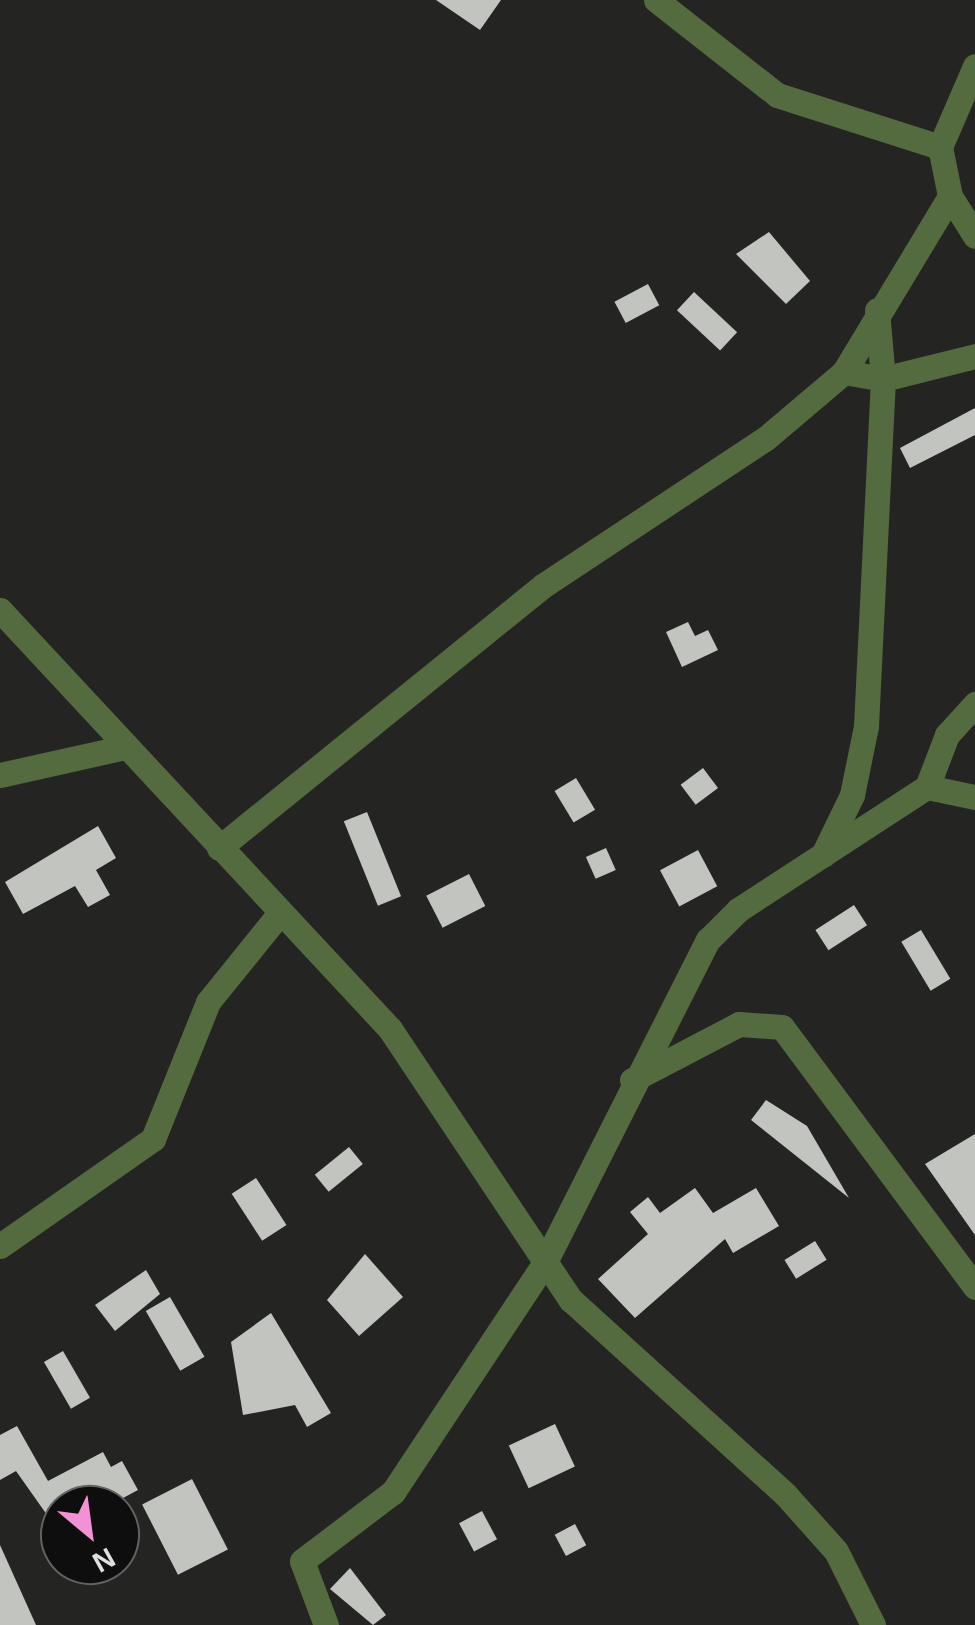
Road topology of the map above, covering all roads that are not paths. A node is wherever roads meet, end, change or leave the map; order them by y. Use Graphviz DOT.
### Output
graph roads {
  1 [pos="656,0"];
  2 [pos="975,66"];
  3 [pos="940,147"];
  4 [pos="950,196"];
  5 [pos="975,236"];
  6 [pos="876,310"];
  7 [pos="975,356"];
  8 [pos="844,372"];
  9 [pos="883,379"];
  10 [pos="0,610"];
  11 [pos="975,704"];
  12 [pos="125,747"];
  13 [pos="0,775"];
  14 [pos="927,787"];
  15 [pos="975,797"];
  16 [pos="219,848"];
  17 [pos="821,859"];
  18 [pos="279,914"];
  19 [pos="632,1080"];
  20 [pos="0,1246"];
  21 [pos="545,1262"];
  22 [pos="975,1287"];
  23 [pos="326,1625"];
  24 [pos="873,1625"];
  1 -- 3 [label="street"];
  2 -- 3 [label="street"];
  3 -- 4 [label="street"];
  4 -- 5 [label="street"];
  4 -- 6 [label="street"];
  6 -- 8 [label="street"];
  6 -- 9 [label="street"];
  7 -- 9 [label="street"];
  8 -- 9 [label="street"];
  8 -- 16 [label="street"];
  9 -- 17 [label="street"];
  10 -- 12 [label="street"];
  11 -- 14 [label="street"];
  12 -- 13 [label="street"];
  12 -- 16 [label="street"];
  14 -- 15 [label="street"];
  14 -- 17 [label="street"];
  16 -- 18 [label="street"];
  17 -- 19 [label="street"];
  18 -- 20 [label="street"];
  18 -- 21 [label="street"];
  19 -- 21 [label="street"];
  19 -- 22 [label="street"];
  21 -- 23 [label="street"];
  21 -- 24 [label="street"];
}
